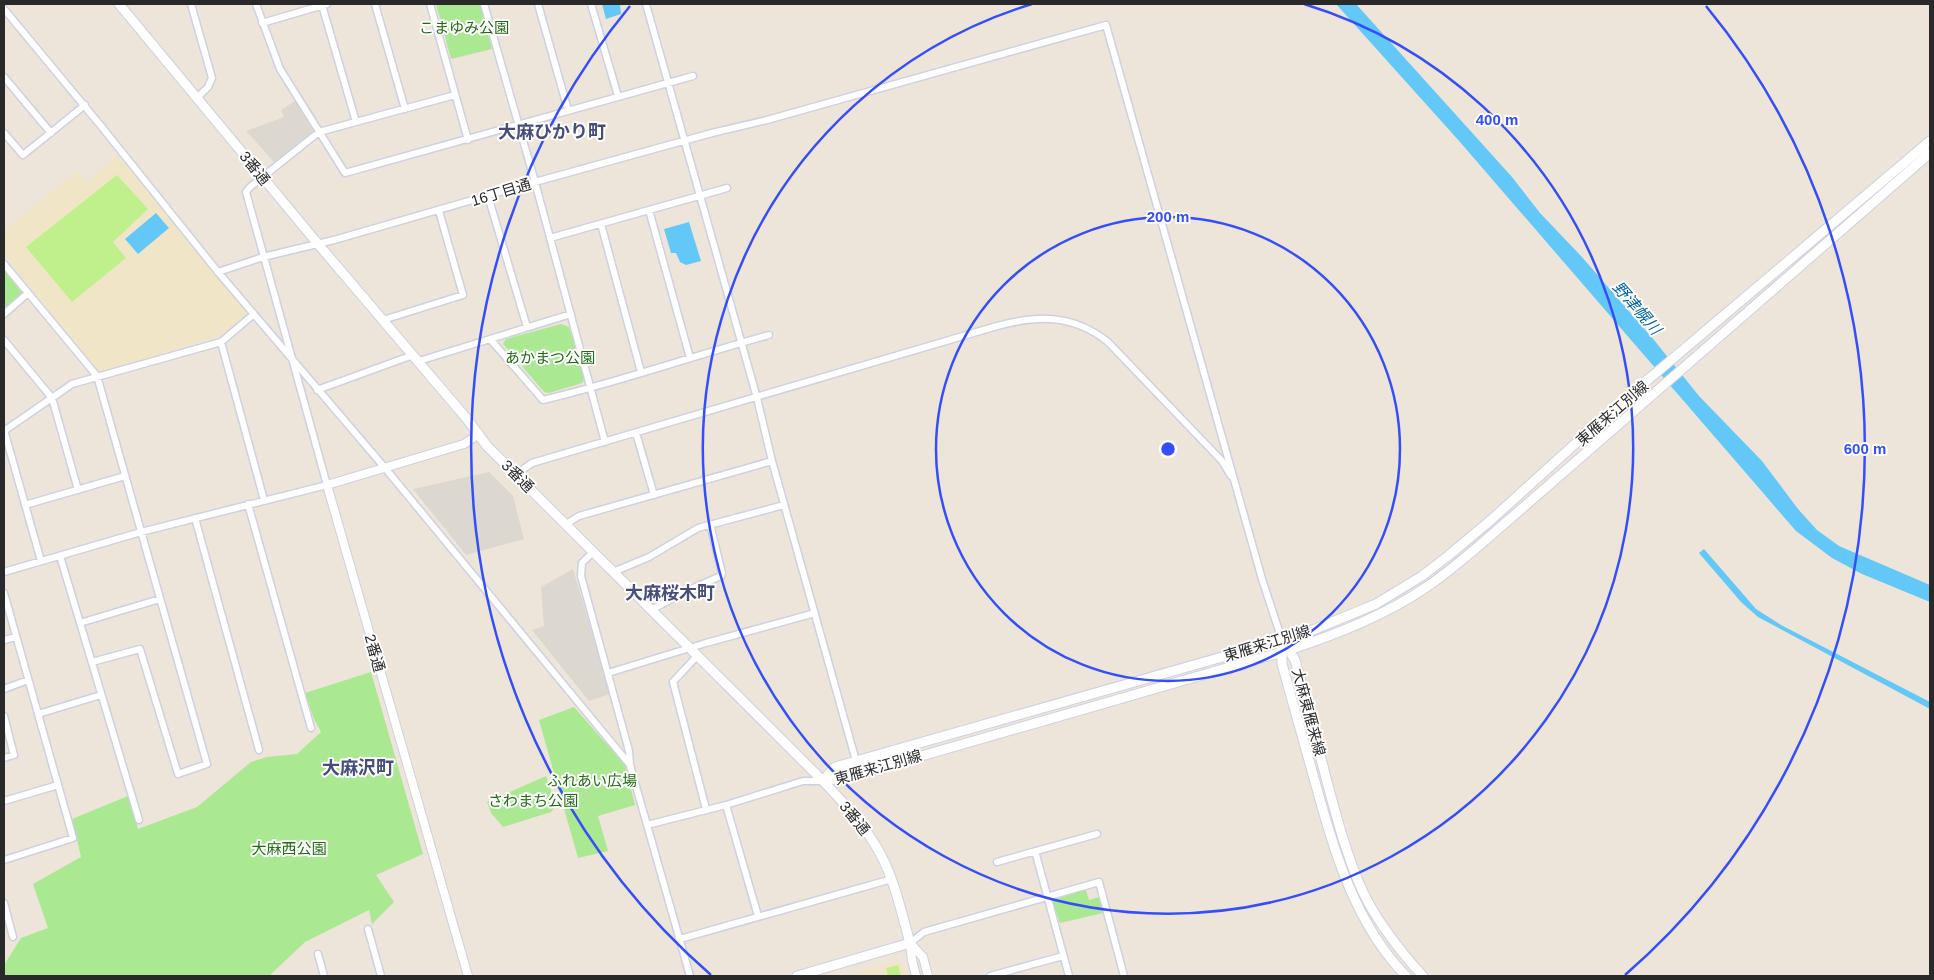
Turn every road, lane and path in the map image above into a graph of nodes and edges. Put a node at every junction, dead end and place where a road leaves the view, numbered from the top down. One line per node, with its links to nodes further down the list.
1 (119, 4): 18 (main road, 3番通)
2 (191, 4): 18 (street)
3 (256, 4): 12 (street)
4 (325, 4): 12 (street); 22 (street)
5 (375, 4): 20 (street)
6 (430, 4): 16 (street)
7 (484, 4): 23 (street)
8 (538, 4): 21 (street)
9 (591, 4): 17 (street)
10 (646, 4): 15 (street)
11 (4, 9): 19 (street)
12 (262, 23): 24 (street)
13 (694, 76): 15 (street)
14 (4, 77): 26 (street)
15 (668, 82): 17 (street); 29 (street)
16 (455, 95): 20 (street); 27 (street)
17 (618, 96): 21 (street)
18 (197, 98): 31 (main road, 3番通)
19 (85, 105): 26 (street); 43 (street)
20 (405, 109): 22 (street)
21 (568, 110): 23 (street)
22 (356, 122): 24 (street)
23 (518, 124): 27 (street); 32 (street)
24 (319, 132): 27 (street); 31 (street)
25 (4, 133): 26 (street)
26 (51, 133)
27 (468, 140)
28 (1930, 140): 96 (main road, 東雁来江別線)
29 (684, 141): 32 (street, 16丁目通); 35 (street); 73 (street, 16丁目通)
30 (1930, 153): 98 (main road, 東雁来江別線)
31 (263, 178): 40 (main road, 3番通); 41 (street)
32 (535, 182): 34 (street, 16丁目通); 39 (street)
33 (727, 188): 35 (street)
34 (488, 196): 36 (street, 16丁目通); 49 (street)
35 (700, 196): 37 (street); 54 (street)
36 (439, 210): 40 (street, 16丁目通); 48 (street)
37 (649, 210): 38 (street); 56 (street)
38 (601, 224): 39 (street); 58 (street)
39 (550, 238): 47 (street)
40 (318, 244): 41 (street, 16丁目通); 48 (main road, 3番通)
41 (263, 257): 43 (street, 16丁目通); 57 (street)
42 (4, 264): 44 (street)
43 (218, 272): 46 (street)
44 (28, 294): 45 (street); 59 (street)
45 (4, 314)
46 (254, 314): 53 (street); 57 (street)
47 (571, 314): 49 (street); 60 (street)
48 (382, 320): 55 (main road, 3番通)
49 (527, 328): 51 (street)
50 (768, 335): 54 (street)
51 (490, 339): 55 (street); 60 (street)
52 (4, 340): 62 (street)
53 (222, 342): 59 (street); 76 (street)
54 (741, 343): 56 (street); 63 (street)
55 (416, 358): 61 (street); 66 (main road, 3番通)
56 (690, 358): 58 (street)
57 (292, 361): 61 (street); 72 (street)
58 (642, 372): 60 (street)
59 (97, 376): 62 (street); 71 (street)
60 (591, 388): 67 (street)
61 (317, 390): 69 (street)
62 (52, 398): 64 (street); 74 (street)
63 (757, 398): 65 (street); 68 (street); 73 (street)
64 (4, 431): 79 (street)
65 (636, 433): 67 (street); 75 (street)
66 (480, 434): 69 (street); 70 (main road, 3番通)
67 (605, 442): 70 (street)
68 (772, 461): 75 (street); 78 (street)
69 (385, 468): 72 (street); 111 (street)
70 (516, 474): 81 (main road, 3番通)
71 (126, 476): 74 (street); 83 (street)
72 (327, 485): 76 (street); 135 (street, 2番通)
73 (1237, 488): 96 (street)
74 (78, 490): 79 (street)
75 (654, 494): 81 (street)
76 (264, 500): 77 (street)
77 (248, 504): 80 (street); 107 (street)
78 (784, 504): 82 (street); 92 (street)
79 (25, 505): 86 (street)
80 (195, 518): 83 (street); 108 (street)
81 (566, 524): 84 (main road, 3番通)
82 (710, 524): 88 (street); 91 (street)
83 (141, 532): 85 (street); 90 (street)
84 (593, 552): 88 (main road, 3番通); 101 (street)
85 (60, 556): 86 (street); 93 (street)
86 (41, 561): 87 (street)
87 (4, 572)
88 (612, 572): 91 (main road, 3番通)
89 (4, 593): 94 (street)
90 (160, 599): 93 (street); 100 (street)
91 (651, 610): 97 (main road, 3番通)
92 (815, 613): 97 (street); 110 (street)
93 (80, 623): 100 (street)
94 (16, 637): 95 (street); 102 (street)
95 (4, 640)
96 (1282, 640): 98 (main road, 大麻東雁来線); 110 (main road, 東雁来江別線)
97 (689, 648): 99 (main road, 3番通); 101 (street)
98 (1285, 651): 112 (main road, 東雁来江別線); 143 (main road, 大麻東雁来線); 144 (main road, 大麻東雁来線)
99 (697, 656): 112 (main road, 3番通); 116 (street)
100 (92, 662): 104 (street)
101 (608, 673): 111 (street)
102 (28, 680): 103 (street); 105 (street)
103 (4, 689)
104 (101, 695): 105 (street); 117 (street)
105 (38, 714): 113 (street)
106 (4, 716): 109 (street)
107 (311, 728)
108 (259, 750)
109 (4, 758)
110 (856, 761): 112 (main road, 東雁来江別線)
111 (630, 765): 118 (street)
112 (823, 781): 115 (street); 123 (main road, 3番通)
113 (58, 785): 114 (street); 121 (street)
114 (4, 802)
115 (726, 805): 116 (street); 126 (street)
116 (706, 809): 118 (street)
117 (139, 820)
118 (647, 826): 129 (street)
119 (1097, 834): 120 (street)
120 (1035, 851): 122 (street); 124 (street)
121 (4, 860)
122 (997, 862)
123 (892, 879): 126 (street); 130 (main road, 3番通)
124 (1047, 896): 130 (street); 132 (street); 142 (street)
125 (4, 903): 128 (street)
126 (758, 916): 129 (street)
127 (368, 930): 134 (street)
128 (14, 937)
129 (680, 939): 136 (street)
130 (910, 943): 137 (main road); 138 (street, 3番通); 139 (street, 3番通)
131 (318, 954): 133 (street)
132 (1063, 956): 140 (street); 141 (street)
133 (324, 976)
134 (381, 976)
135 (468, 976)
136 (690, 976)
137 (797, 976)
138 (916, 976)
139 (928, 976)
140 (990, 976)
141 (1069, 976)
142 (1124, 976)
143 (1406, 976)
144 (1423, 976)

